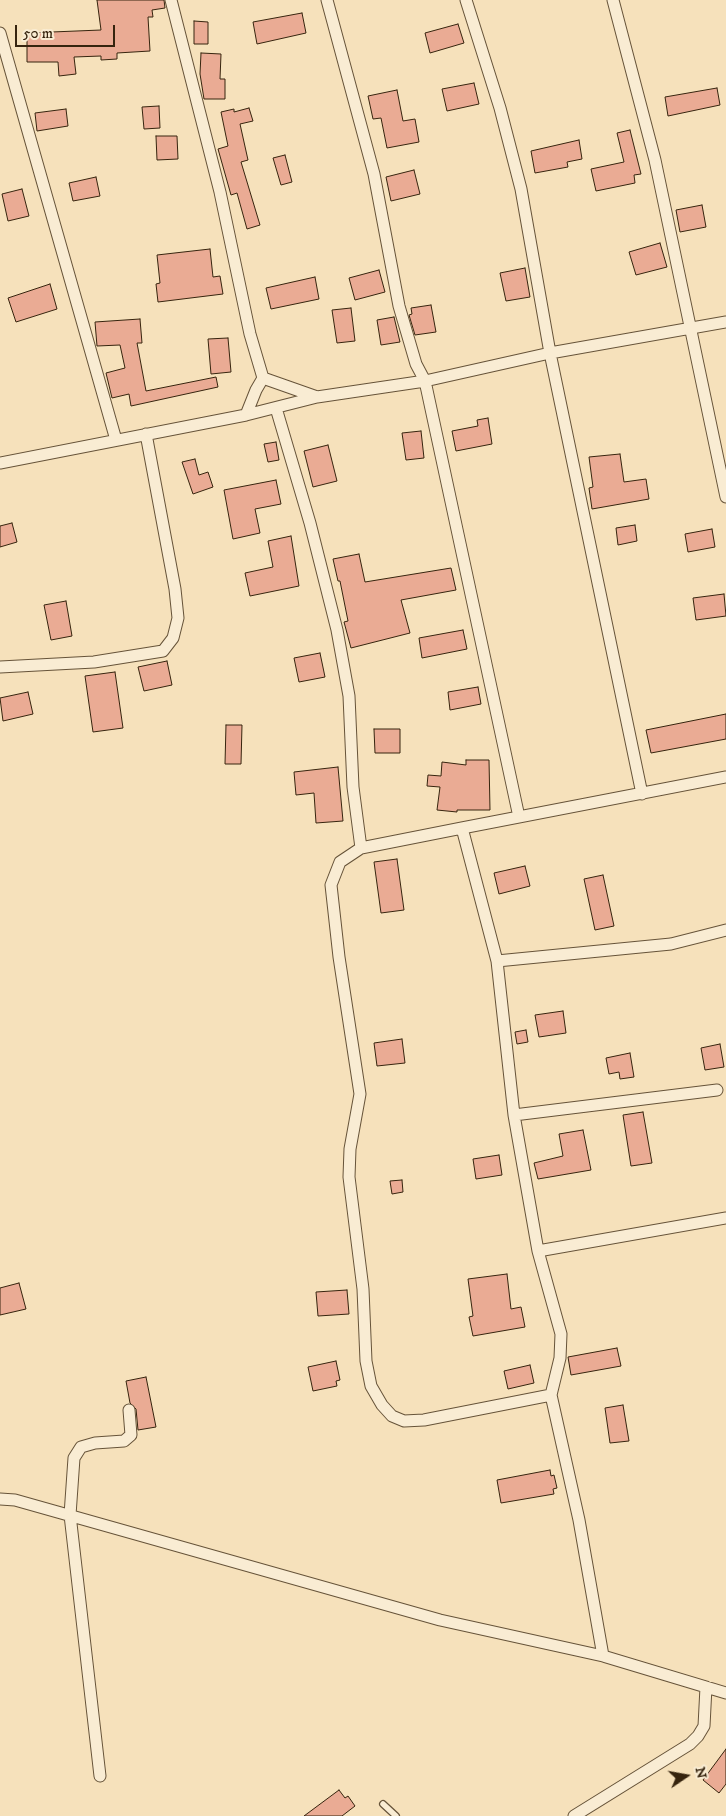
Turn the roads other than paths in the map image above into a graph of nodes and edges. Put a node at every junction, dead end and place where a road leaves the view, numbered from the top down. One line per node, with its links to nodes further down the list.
1 (171, 0): 10 (street)
2 (327, 0): 11 (street)
3 (465, 0): 6 (street); 9 (street)
4 (613, 0): 8 (street)
5 (0, 32): 16 (street)
6 (508, 163)
7 (726, 322): 8 (street)
8 (692, 328): 9 (street); 18 (street)
9 (550, 353): 11 (street); 21 (street)
10 (263, 378): 12 (street); 14 (street)
11 (425, 381): 12 (street); 22 (street)
12 (317, 397): 13 (street)
13 (276, 408): 14 (street); 24 (street)
14 (246, 415): 15 (street)
15 (146, 434): 16 (street); 19 (street)
16 (116, 440): 17 (street)
17 (0, 463)
18 (726, 497)
19 (0, 667)
20 (726, 777): 21 (street)
21 (642, 794): 22 (street)
22 (519, 817): 23 (street)
23 (462, 828): 24 (street); 26 (street)
24 (361, 848): 31 (street)
25 (726, 930): 26 (street)
26 (497, 961): 28 (street)
27 (717, 1090): 28 (street)
28 (514, 1115): 30 (street)
29 (726, 1218): 30 (street)
30 (538, 1251): 31 (street)
31 (552, 1395): 35 (street)
32 (129, 1410): 34 (street)
33 (0, 1499): 34 (street)
34 (70, 1515): 35 (street); 38 (street)
35 (603, 1656): 36 (street)
36 (706, 1687): 37 (street); 41 (street)
37 (726, 1692)
38 (100, 1776)
39 (383, 1804): 40 (lane)
40 (396, 1816)
41 (574, 1816)

